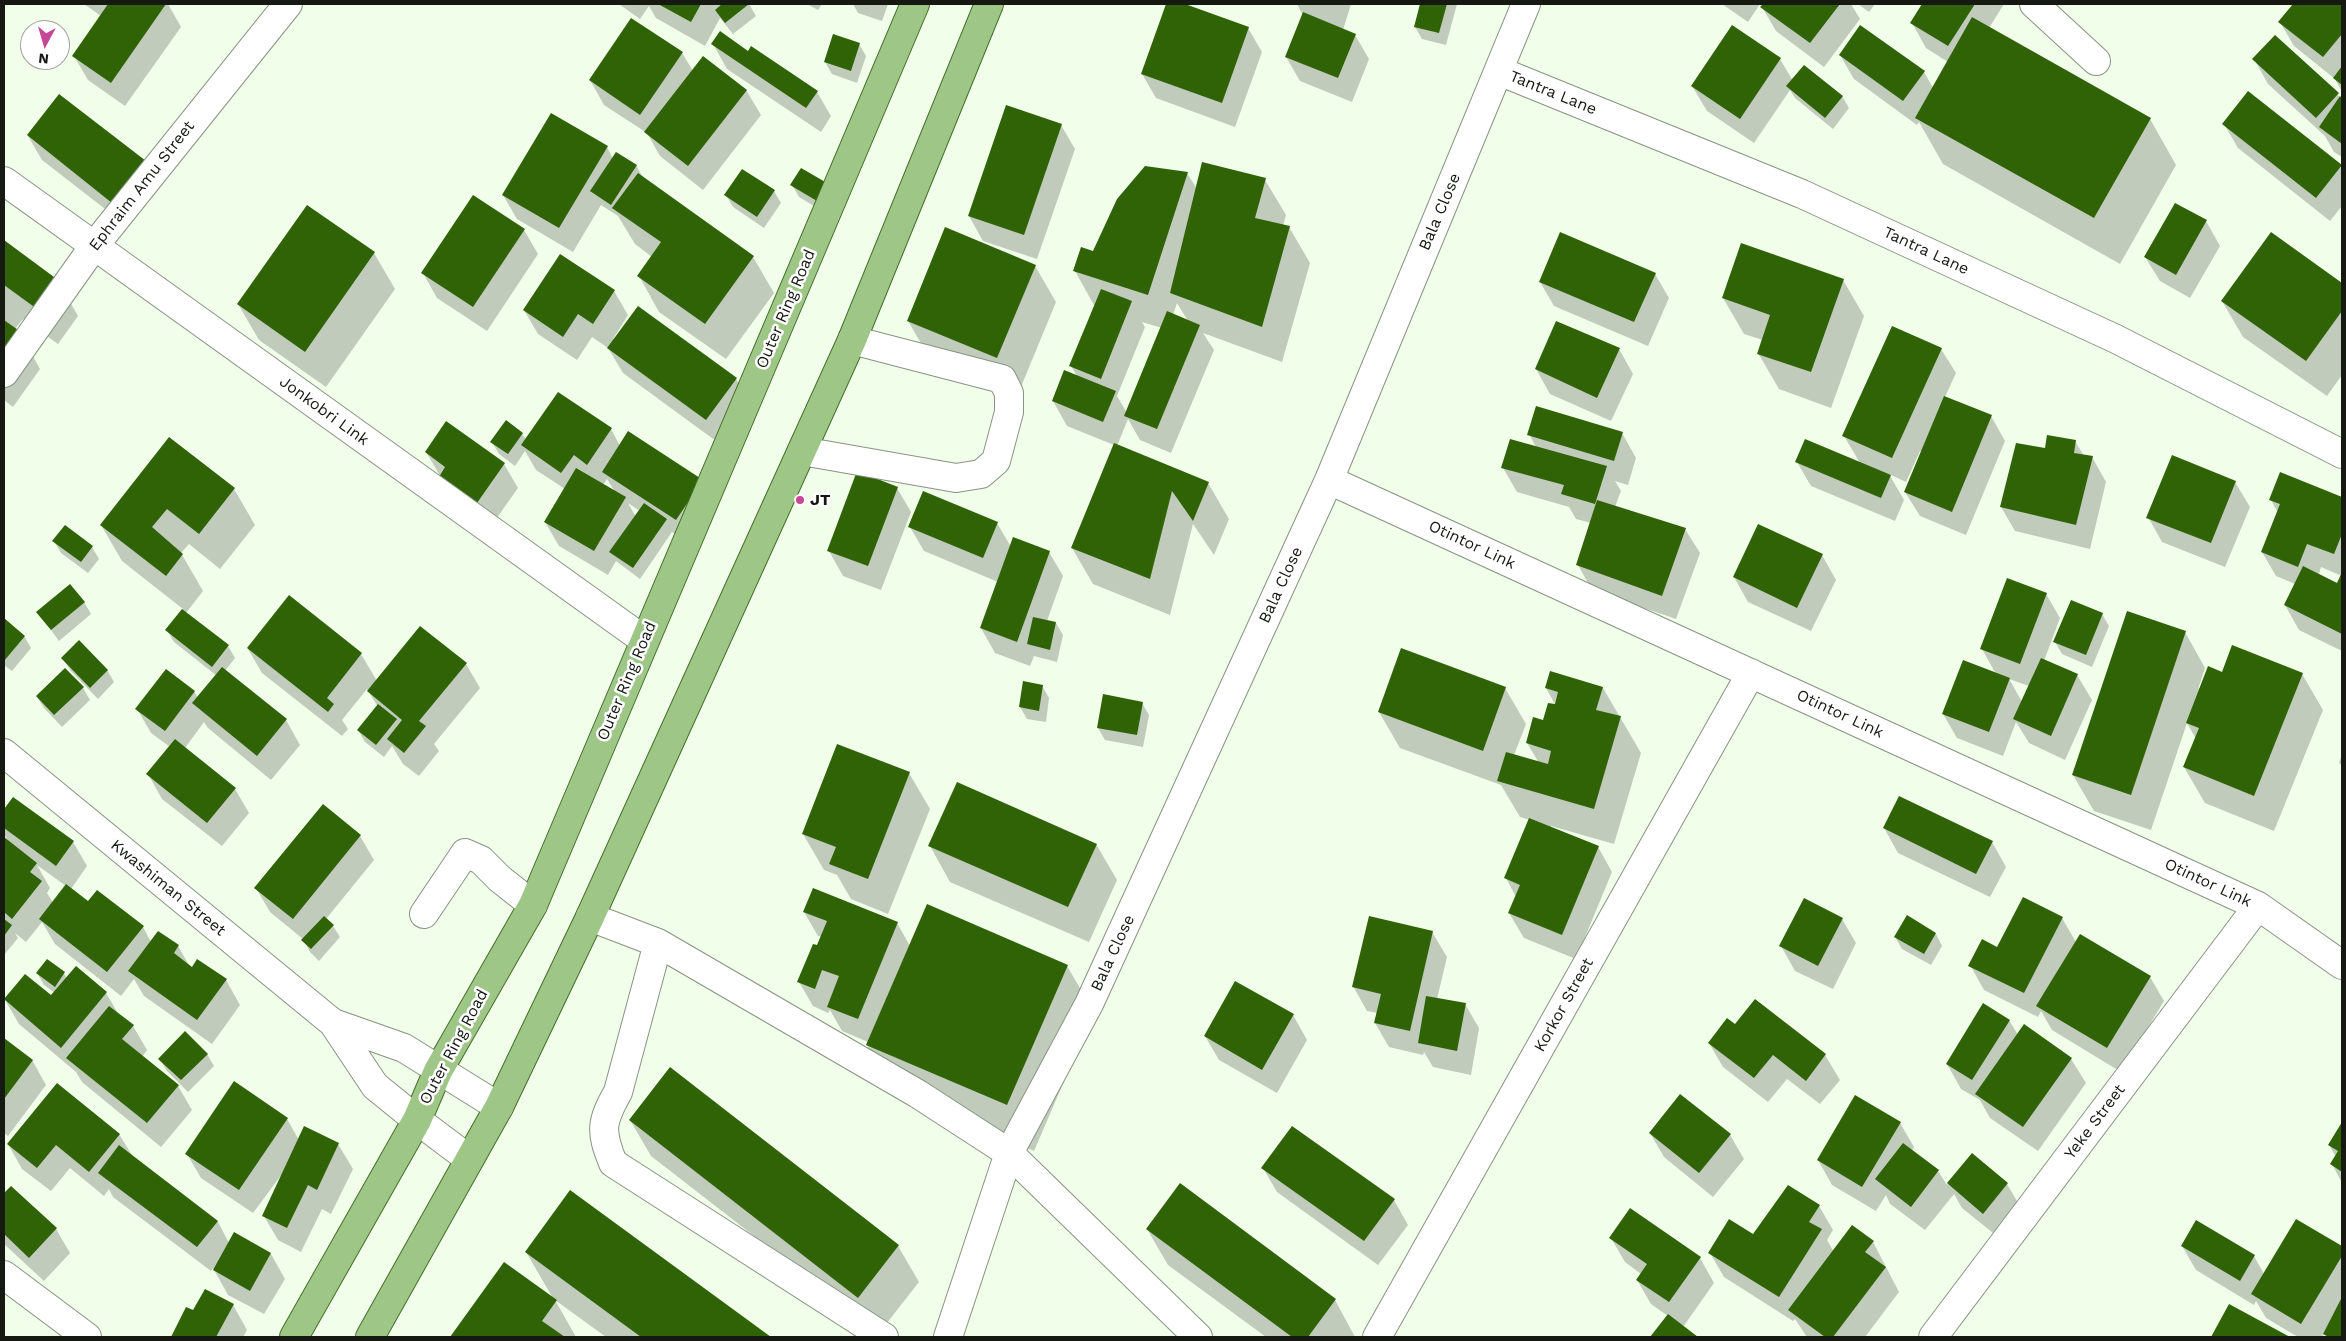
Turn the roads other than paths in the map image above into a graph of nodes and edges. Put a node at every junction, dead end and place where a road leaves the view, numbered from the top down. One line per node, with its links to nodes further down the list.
1 (288, 4): 9 (street, Ephraim Amu Street)
2 (915, 4): 15 (main road, Outer Ring Road)
3 (989, 4): 10 (main road)
4 (1526, 4): 7 (street, Bala Close)
5 (2034, 4): 6 (street)
6 (2096, 61)
7 (1499, 71): 13 (street, Tantra Lane); 14 (street, Bala Close)
8 (4, 181): 9 (street, Jonkobri Link)
9 (94, 246): 11 (street, Ephraim Amu Street); 15 (street, Jonkobri Link)
10 (852, 340): 12 (main road); 12 (street)
11 (4, 373)
12 (802, 451): 21 (main road)
13 (2342, 454)
14 (1329, 480): 16 (street, Otintor Link); 28 (street, Bala Close)
15 (644, 640): 18 (main road, Outer Ring Road)
16 (1750, 673): 19 (street, Otintor Link); 37 (street, Korkor Street)
17 (4, 752): 24 (street, Kwashiman Street)
18 (533, 904): 20 (street); 25 (main road, Outer Ring Road)
19 (2258, 906): 23 (street, Otintor Link); 38 (street, Yeke Street)
20 (424, 914)
21 (590, 917): 22 (street); 26 (main road)
22 (658, 943): 28 (street); 34 (street)
23 (2342, 965)
24 (333, 1023): 25 (street, Kwashiman Street); 27 (street, Kwashiman Street)
25 (438, 1071): 26 (street, Kwashiman Street); 27 (main road, Outer Ring Road)
26 (499, 1107): 29 (main road)
27 (416, 1120): 29 (street, Kwashiman Street); 32 (main road, Outer Ring Road)
28 (1009, 1153): 35 (street, Bala Close); 36 (street)
29 (470, 1159): 33 (main road)
30 (4, 1275): 31 (street)
31 (87, 1337)
32 (294, 1337)
33 (370, 1337)
34 (884, 1337)
35 (948, 1337)
36 (1198, 1337)
37 (1377, 1337)
38 (1933, 1337)

